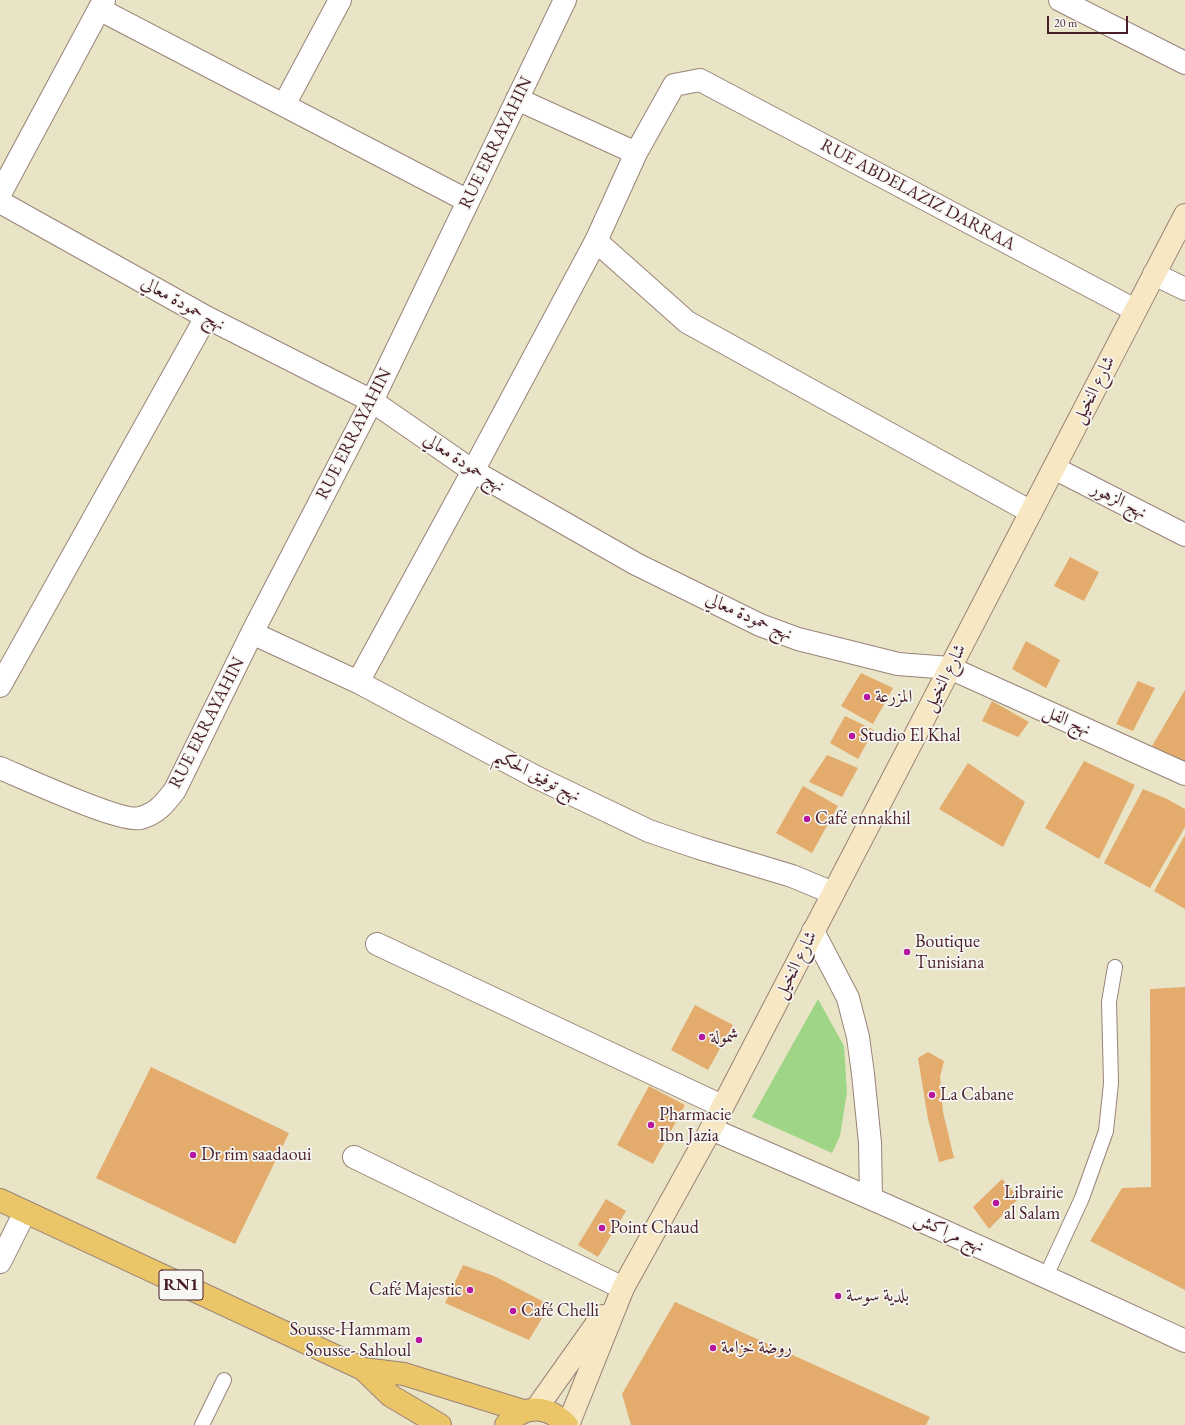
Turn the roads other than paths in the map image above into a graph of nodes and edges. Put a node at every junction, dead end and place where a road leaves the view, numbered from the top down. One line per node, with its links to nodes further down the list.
1 (340, 0): 7 (street)
2 (565, 0): 6 (street, RUE ERRAYAHIN)
3 (1060, 0): 5 (street)
4 (102, 5): 7 (street); 9 (street)
5 (1185, 63)
6 (517, 99): 8 (street); 10 (street, RUE ERRAYAHIN)
7 (284, 105): 10 (street)
8 (636, 153): 13 (street); 16 (street, RUE ABDELAZIZ DARRAA)
9 (0, 194)
10 (468, 201): 18 (street, RUE ERRAYAHIN)
11 (0, 202): 17 (street, نهج حمودة معالي)
12 (1185, 215): 14 (street, شارع النخيل)
13 (596, 241): 20 (street); 21 (street)
14 (1154, 274): 15 (street); 16 (street, شارع النخيل)
15 (1185, 289)
16 (1135, 310): 19 (street, شارع النخيل)
17 (206, 317): 18 (street, نهج حمودة معالي); 26 (street)
18 (372, 401): 20 (street, نهج حمودة معالي); 23 (street, RUE ERRAYAHIN)
19 (1054, 468): 21 (street, شارع النخيل); 22 (street, نهج الزهور)
20 (473, 471): 24 (street, نهج حمودة معالي); 25 (street)
21 (1031, 512): 24 (street, شارع النخيل)
22 (1185, 535)
23 (252, 632): 25 (street, نهج توفيق الحكيم); 27 (street, RUE ERRAYAHIN)
24 (950, 668): 28 (street, نهج الفل); 29 (street, شارع النخيل)
25 (358, 682): 29 (street, نهج توفيق الحكيم)
26 (0, 686)
27 (0, 768)
28 (1185, 774)
29 (833, 893): 30 (street, شارع النخيل)
30 (813, 931): 33 (street, شارع النخيل); 36 (street)
31 (377, 944): 33 (street)
32 (1115, 967): 40 (lane)
33 (722, 1106): 34 (street, شارع النخيل)
34 (711, 1129): 36 (street, نهج مراكش); 41 (street, شارع النخيل)
35 (354, 1157): 41 (street)
36 (871, 1198): 40 (street, نهج مراكش)
37 (0, 1200): 38 (main road, RN1)
38 (25, 1212): 39 (street); 43 (main road, RN1)
39 (0, 1262)
40 (1046, 1276): 42 (street, نهج مراكش)
41 (623, 1288): 45 (street); 49 (street)
42 (1185, 1341)
43 (363, 1369): 45 (main road, RN1); 47 (main road, RN1)
44 (224, 1380): 46 (lane)
45 (529, 1410): 48 (main road); 49 (main road, RN1)
46 (202, 1425)
47 (440, 1425)
48 (506, 1425)
49 (567, 1425)

